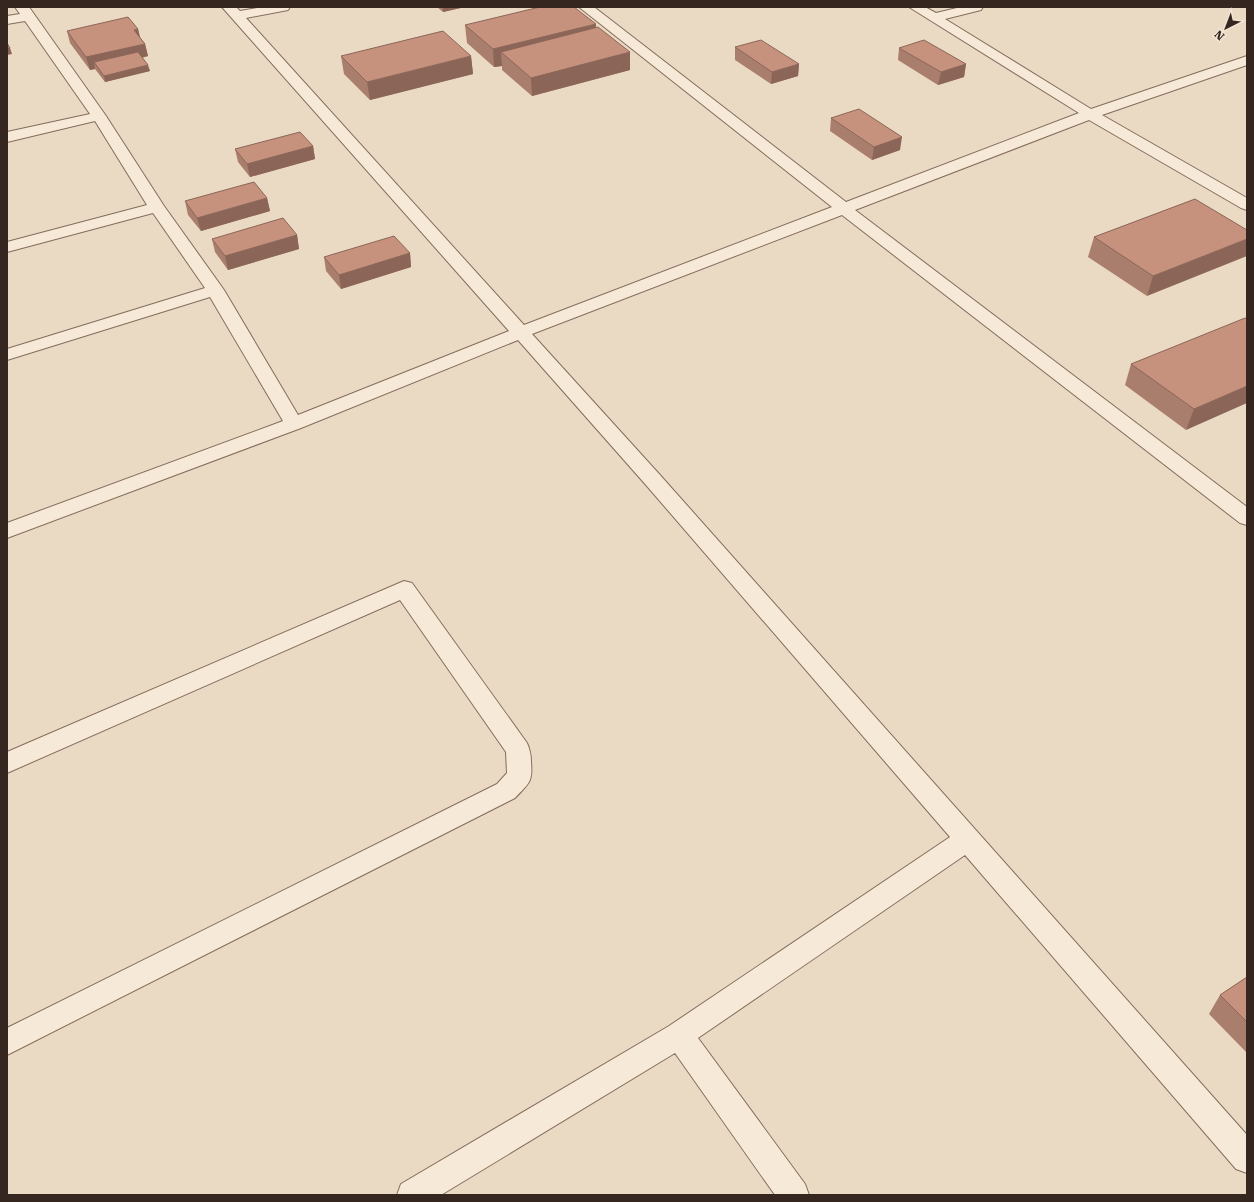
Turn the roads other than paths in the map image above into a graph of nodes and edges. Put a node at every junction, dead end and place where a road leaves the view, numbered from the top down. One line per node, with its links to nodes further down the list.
1 (283, 7): 6 (street)
2 (586, 7): 15 (street)
3 (916, 7): 7 (street)
4 (976, 7): 7 (street)
5 (26, 12): 8 (street); 11 (street)
6 (233, 12): 18 (street)
7 (934, 18): 10 (street)
8 (7, 20)
9 (1247, 60): 10 (street)
10 (1090, 114): 13 (street); 15 (street)
11 (99, 116): 12 (street); 14 (street)
12 (7, 137)
13 (1247, 206)
14 (157, 207): 16 (street); 17 (street)
15 (843, 208): 18 (street); 21 (street)
16 (7, 247)
17 (215, 290): 19 (street); 20 (street)
18 (522, 332): 20 (street); 24 (street)
19 (7, 355)
20 (294, 424): 22 (street)
21 (1247, 518)
22 (7, 531)
23 (7, 763): 26 (street)
24 (968, 839): 25 (street); 27 (street)
25 (679, 1035): 28 (street); 29 (street)
26 (7, 1042)
27 (1247, 1158)
28 (412, 1195)
29 (794, 1195)

